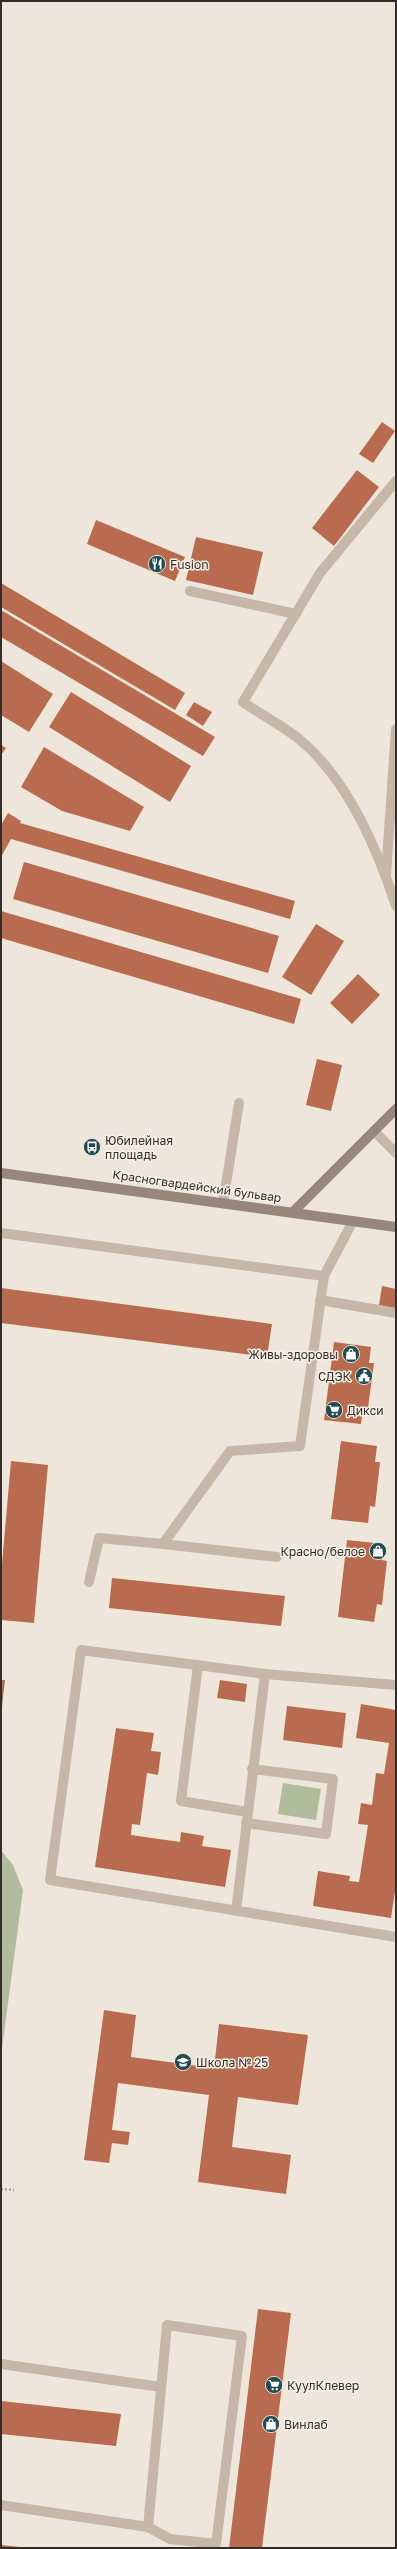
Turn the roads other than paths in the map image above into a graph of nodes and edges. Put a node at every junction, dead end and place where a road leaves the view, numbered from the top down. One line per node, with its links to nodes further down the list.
1 (396, 481): 3 (street)
2 (190, 591): 3 (street)
3 (296, 614): 5 (street)
4 (396, 730): 5 (street)
5 (385, 877): 6 (street)
6 (396, 906)
7 (239, 1103): 12 (street)
8 (396, 1108): 9 (street, Красногвардейский бульвар)
9 (374, 1131): 10 (street); 13 (street, Красногвардейский бульвар)
10 (396, 1153)
11 (1, 1173): 12 (street, Красногвардейский бульвар)
12 (222, 1203): 13 (street, Красногвардейский бульвар)
13 (293, 1212): 14 (street)
14 (353, 1221): 15 (street); 17 (street)
15 (396, 1227)
16 (1, 1233): 17 (street)
17 (324, 1276): 18 (street)
18 (320, 1300): 19 (street); 20 (street)
19 (396, 1313)
20 (163, 1544): 21 (street); 22 (street)
21 (277, 1557)
22 (89, 1582)
23 (198, 1665): 24 (street); 27 (street); 29 (street)
24 (265, 1674): 25 (street); 26 (street)
25 (396, 1685)
26 (252, 1768): 27 (street); 28 (street)
27 (248, 1812): 28 (street)
28 (246, 1823): 29 (street)
29 (236, 1911): 30 (street)
30 (396, 1937)
31 (1, 2364): 32 (street)
32 (161, 2387): 34 (street); 35 (street)
33 (1, 2505): 34 (street)
34 (148, 2527): 35 (street)
35 (169, 2543)

